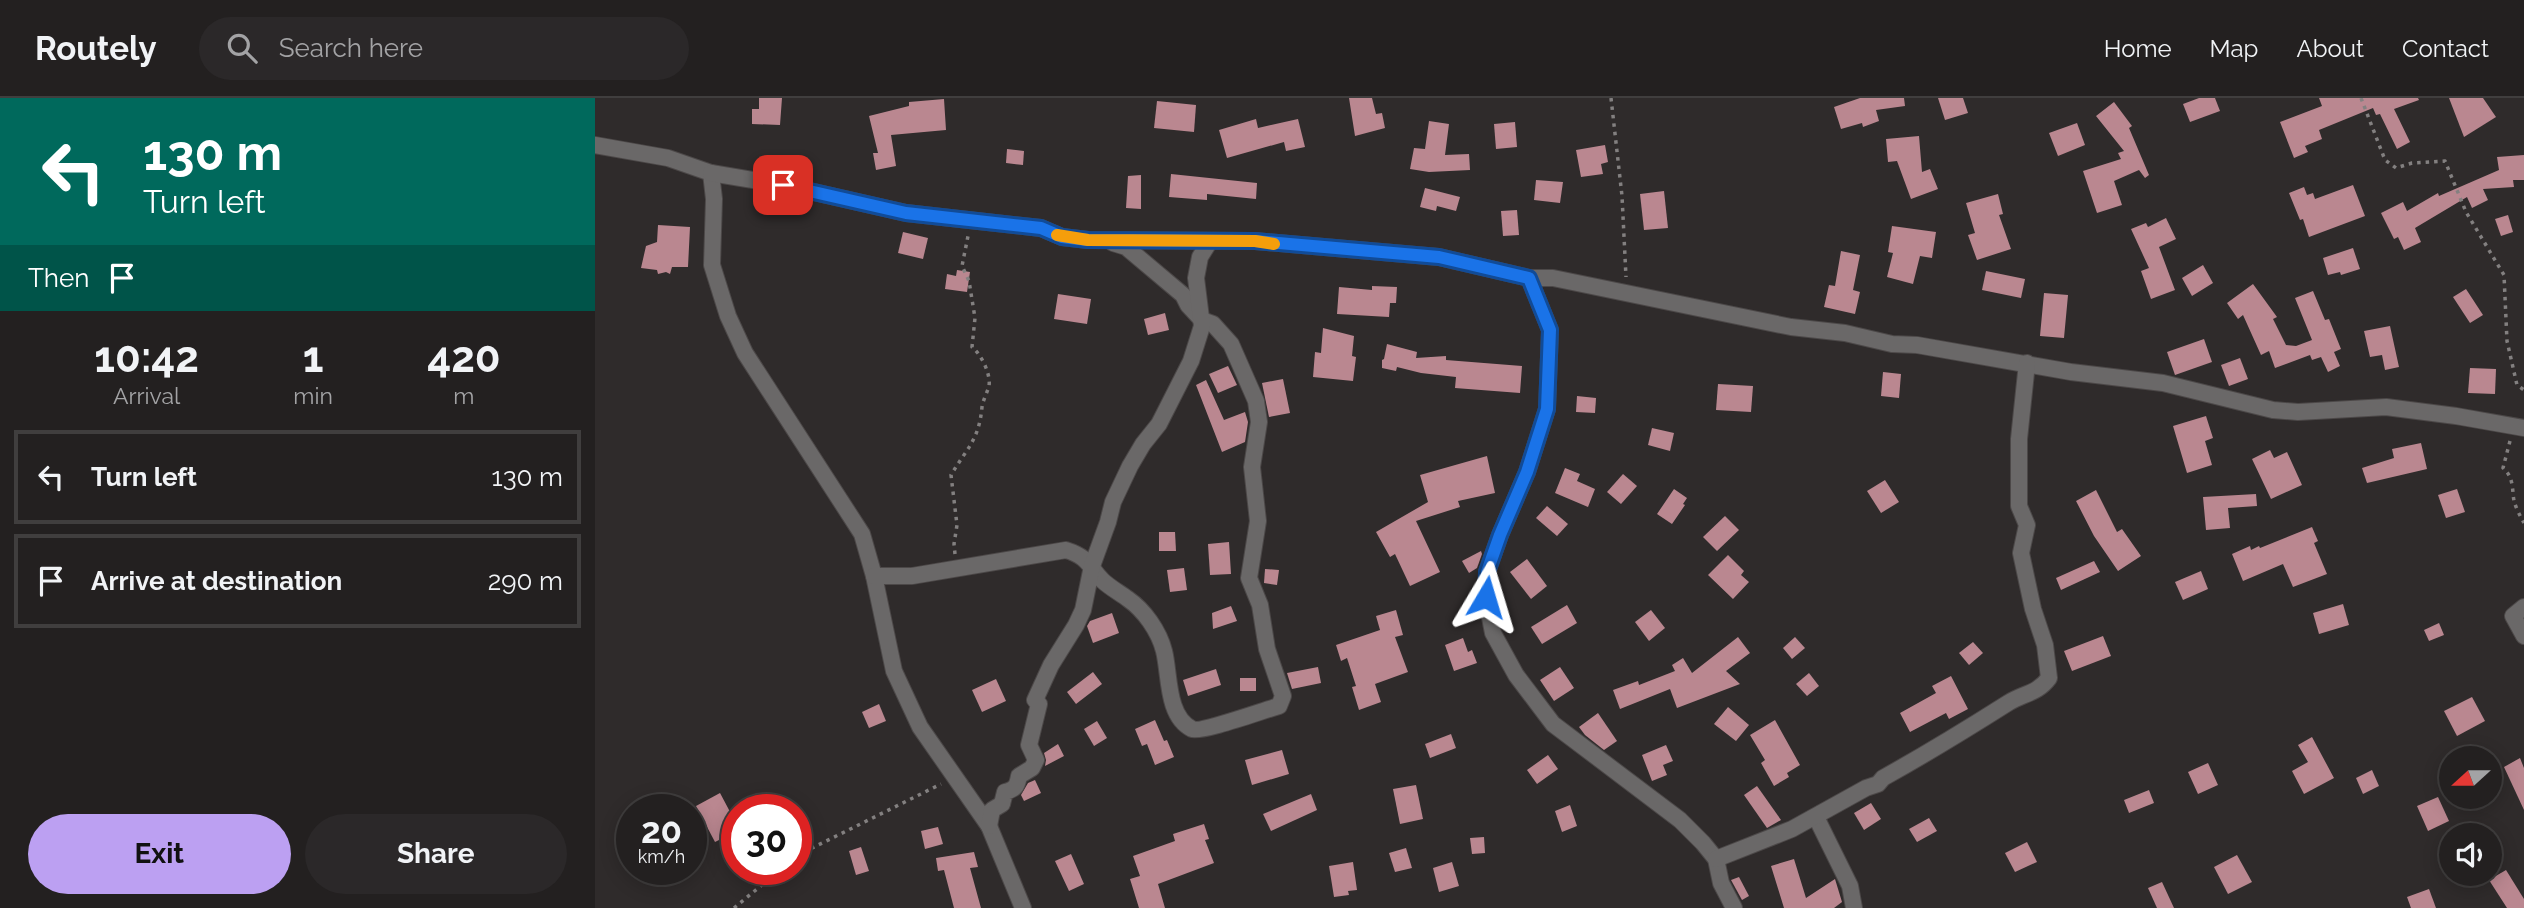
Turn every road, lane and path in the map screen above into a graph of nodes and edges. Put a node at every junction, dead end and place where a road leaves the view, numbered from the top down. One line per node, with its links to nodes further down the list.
1 (1611, 98): 9 (path)
2 (2361, 98): 12 (path)
3 (595, 145): 4 (street)
4 (711, 173): 5 (street); 17 (street)
5 (966, 220): 6 (street); 16 (path)
6 (1106, 240): 7 (street); 10 (street)
7 (1210, 241): 8 (street); 10 (street)
8 (1529, 278): 9 (street); 24 (street)
9 (1627, 293): 11 (street)
10 (1202, 320): 15 (street); 15 (street)
11 (2027, 363): 13 (street); 21 (street)
12 (2524, 390)
13 (2519, 426): 14 (path)
14 (2524, 523)
15 (1092, 566): 16 (street); 22 (street)
16 (958, 569): 17 (street)
17 (874, 576): 20 (street)
18 (2524, 607): 19 (street)
19 (2524, 636)
20 (959, 781): 22 (street); 23 (path)
21 (1817, 817): 24 (street); 29 (street)
22 (989, 825): 27 (street)
23 (812, 848)
24 (1716, 859): 28 (street)
25 (762, 885): 26 (path)
26 (734, 908)
27 (1023, 908)
28 (1734, 908)
29 (1854, 908)

